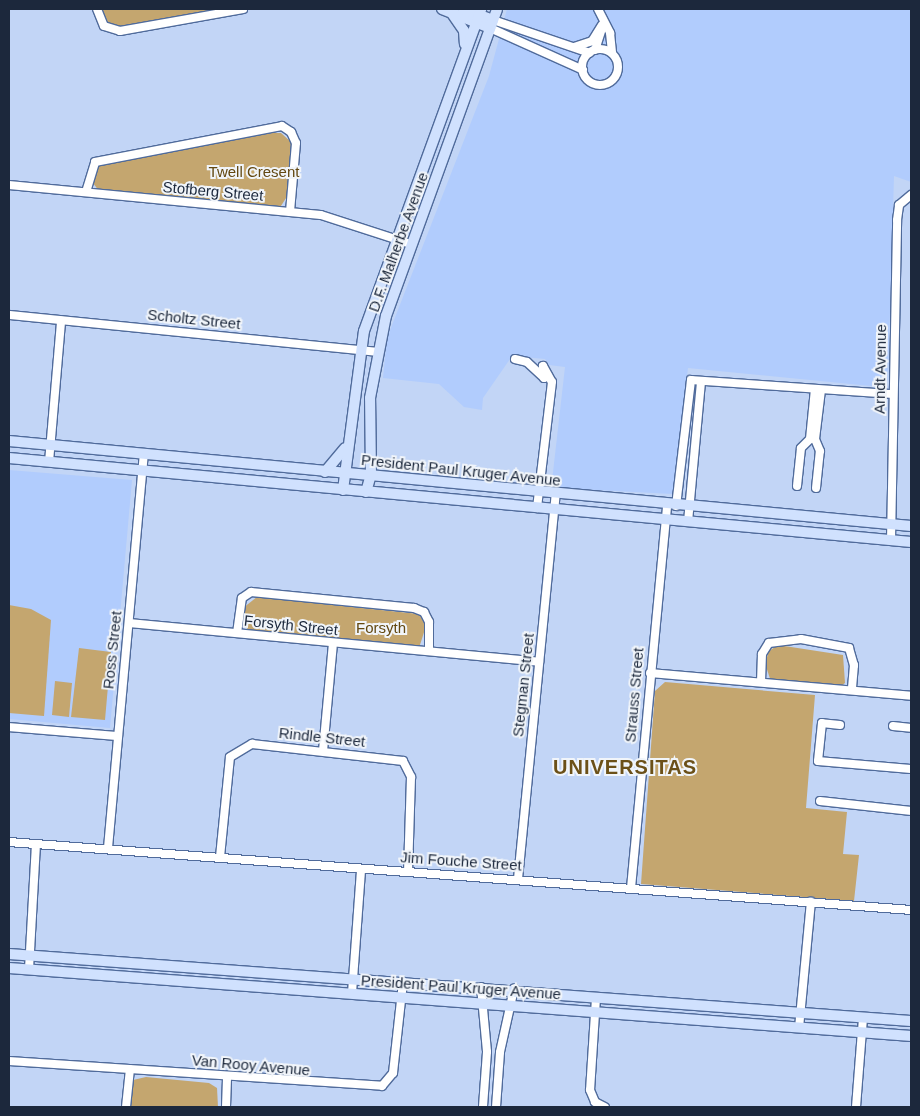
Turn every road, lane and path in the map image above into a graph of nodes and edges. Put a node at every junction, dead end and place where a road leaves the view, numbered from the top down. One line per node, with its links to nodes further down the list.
1 (97, 9): 2 (street)
2 (244, 9)
3 (462, 9): 7 (street)
4 (497, 9): 9 (street, D.F. Malherbe Avenue)
5 (598, 9): 8 (street)
6 (446, 10): 7 (street); 13 (street)
7 (478, 15): 9 (street); 13 (street, D.F. Malherbe Avenue)
8 (602, 22): 10 (street); 11 (street); 12 (street)
9 (491, 24): 10 (street); 14 (street); 20 (street, D.F. Malherbe Avenue)
10 (572, 47): 11 (street)
11 (592, 51): 12 (street); 14 (street)
12 (612, 53): 14 (street)
13 (464, 55): 19 (street, D.F. Malherbe Avenue)
14 (583, 70)
15 (9, 184): 16 (street, Stofberg Street)
16 (86, 192): 18 (street, Stofberg Street); 18 (street)
17 (911, 195): 28 (street, Arndt Avenue)
18 (290, 212): 19 (street, Stofberg Street)
19 (396, 239): 20 (street, Stofberg Street); 23 (street, D.F. Malherbe Avenue)
20 (411, 244): 24 (street, D.F. Malherbe Avenue)
21 (9, 315): 22 (street, Scholtz Street)
22 (61, 321): 23 (street, Scholtz Street); 31 (street)
23 (360, 351): 24 (street, Scholtz Street); 30 (street, D.F. Malherbe Avenue)
24 (377, 352): 38 (street, D.F. Malherbe Avenue)
25 (515, 359): 43 (street)
26 (701, 382): 27 (street); 45 (street, Strauss Street); 46 (street)
27 (818, 390): 28 (street); 39 (street); 40 (street)
28 (893, 394): 51 (street, Arndt Avenue)
29 (9, 441): 31 (street, President Paul Kruger Avenue)
30 (348, 441): 36 (street); 37 (street, D.F. Malherbe Avenue)
31 (51, 445): 32 (street, President Paul Kruger Avenue); 34 (street)
32 (144, 454): 35 (street, Ross Street); 36 (street, President Paul Kruger Avenue)
33 (9, 458): 34 (street, President Paul Kruger Avenue)
34 (49, 462): 35 (street, President Paul Kruger Avenue)
35 (140, 471): 41 (street, President Paul Kruger Avenue); 55 (street, Ross Street)
36 (325, 472): 37 (street, President Paul Kruger Avenue)
37 (343, 473): 38 (street, President Paul Kruger Avenue); 41 (street, D.F. Malherbe Avenue)
38 (371, 475): 42 (street, D.F. Malherbe Avenue); 43 (street, President Paul Kruger Avenue)
39 (797, 486)
40 (816, 488)
41 (343, 490): 42 (street, President Paul Kruger Avenue)
42 (366, 492): 47 (street, President Paul Kruger Avenue)
43 (538, 492): 44 (street, President Paul Kruger Avenue); 47 (street)
44 (556, 494): 45 (street, President Paul Kruger Avenue); 48 (street, Stegman Street)
45 (671, 505): 46 (street, President Paul Kruger Avenue); 49 (street, Strauss Street)
46 (688, 507): 50 (street); 51 (street, President Paul Kruger Avenue)
47 (537, 508): 48 (street, President Paul Kruger Avenue)
48 (555, 509): 49 (street, President Paul Kruger Avenue); 59 (street, Stegman Street)
49 (665, 520): 50 (street, President Paul Kruger Avenue); 60 (street, Strauss Street)
50 (688, 522): 53 (street, President Paul Kruger Avenue)
51 (891, 524): 52 (street, President Paul Kruger Avenue); 53 (street, Arndt Avenue)
52 (911, 526)
53 (890, 540): 54 (street, President Paul Kruger Avenue)
54 (911, 542)
55 (128, 623): 56 (street, Forsyth Street); 68 (street, Ross Street)
56 (237, 632): 57 (street, Forsyth Street); 58 (street)
57 (333, 643): 58 (street, Forsyth Street); 69 (street)
58 (429, 650): 59 (street, Forsyth Street)
59 (539, 662): 79 (street, Stegman Street)
60 (650, 673): 61 (street); 80 (street, Strauss Street)
61 (761, 682): 62 (street); 62 (street)
62 (852, 689): 63 (street)
63 (911, 696)
64 (840, 725): 70 (street)
65 (893, 726): 67 (street)
66 (9, 728): 68 (street)
67 (911, 728)
68 (116, 736): 75 (street, Ross Street)
69 (323, 751): 76 (street, Rindle Street); 78 (street, Rindle Street)
70 (911, 770)
71 (820, 801): 72 (street)
72 (911, 811)
73 (9, 842): 74 (street, Jim Fouche Street)
74 (36, 844): 75 (street, Jim Fouche Street); 84 (street)
75 (108, 848): 76 (street, Jim Fouche Street)
76 (220, 857): 77 (street, Jim Fouche Street)
77 (360, 868): 78 (street, Jim Fouche Street); 88 (street)
78 (408, 871): 79 (street, Jim Fouche Street)
79 (518, 878): 80 (street, Jim Fouche Street)
80 (631, 888): 81 (street, Jim Fouche Street)
81 (811, 902): 82 (street, Jim Fouche Street); 99 (street)
82 (911, 910)
83 (9, 954): 84 (street, President Paul Kruger Avenue)
84 (30, 955): 85 (street, President Paul Kruger Avenue); 87 (street)
85 (190, 967): 88 (street, President Paul Kruger Avenue); 89 (street)
86 (9, 968): 87 (street, President Paul Kruger Avenue)
87 (29, 969): 89 (street, President Paul Kruger Avenue)
88 (353, 979): 90 (street, President Paul Kruger Avenue); 93 (street)
89 (190, 982): 93 (street, President Paul Kruger Avenue)
90 (403, 982): 91 (street, President Paul Kruger Avenue); 94 (street, Van Rooy Avenue)
91 (481, 987): 92 (street, President Paul Kruger Avenue); 96 (street)
92 (514, 990): 95 (street, President Paul Kruger Avenue); 97 (street)
93 (352, 994): 94 (street, President Paul Kruger Avenue)
94 (402, 998): 96 (street, President Paul Kruger Avenue); 107 (street, Van Rooy Avenue)
95 (596, 998): 98 (street); 99 (street, President Paul Kruger Avenue)
96 (480, 1004): 97 (street, President Paul Kruger Avenue); 110 (street)
97 (513, 1006): 98 (street, President Paul Kruger Avenue); 111 (street)
98 (594, 1012): 102 (street, President Paul Kruger Avenue); 112 (street)
99 (801, 1013): 100 (street, President Paul Kruger Avenue); 102 (street)
100 (863, 1018): 101 (street, President Paul Kruger Avenue); 103 (street)
101 (911, 1021)
102 (799, 1028): 103 (street, President Paul Kruger Avenue)
103 (862, 1033): 104 (street, President Paul Kruger Avenue); 113 (street)
104 (911, 1036)
105 (9, 1061): 106 (street, Van Rooy Avenue)
106 (130, 1069): 107 (street, Van Rooy Avenue); 108 (street)
107 (227, 1076): 109 (street)
108 (126, 1107)
109 (226, 1107)
110 (483, 1107)
111 (496, 1107)
112 (605, 1107)
113 (856, 1107)

